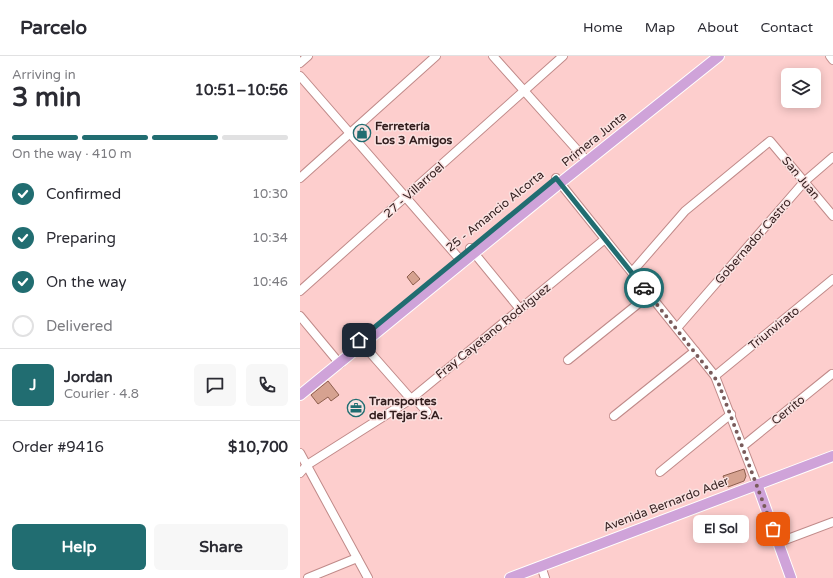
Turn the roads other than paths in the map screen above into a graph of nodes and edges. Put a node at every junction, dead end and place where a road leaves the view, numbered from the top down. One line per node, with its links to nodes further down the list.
1 (308, 56): 8 (street)
2 (436, 56): 11 (street)
3 (494, 56): 10 (street)
4 (564, 56): 10 (street, 27 - Villarroel)
5 (830, 56): 7 (street)
6 (711, 57): 13 (main road, Primera Junta)
7 (833, 60)
8 (300, 63)
9 (300, 76): 11 (street)
10 (524, 91): 13 (street); 17 (street, 27 - Villarroel)
11 (350, 134): 14 (street); 17 (street)
12 (833, 156): 16 (street, Gobernador Castro)
13 (585, 159): 15 (main road, Primera Junta)
14 (300, 178)
15 (558, 180): 19 (street); 20 (main road, Primera Junta)
16 (804, 182): 18 (street, San Juan); 22 (street, San Juan); 28 (street, Gobernador Castro)
17 (406, 197): 21 (street); 24 (street, 27 - Villarroel)
18 (833, 216)
19 (605, 239): 22 (street); 26 (street, Fray Cayetano Rodríguez)
20 (472, 251): 21 (main road, Primera Junta); 26 (street)
21 (461, 260): 29 (main road, Primera Junta)
22 (632, 272): 25 (street)
23 (833, 279): 34 (street, Triunvirato)
24 (300, 291)
25 (649, 295): 28 (street); 31 (street)
26 (520, 309): 37 (street, Fray Cayetano Rodríguez)
27 (300, 316): 32 (street)
28 (677, 328): 30 (street)
29 (362, 342): 32 (main road, Primera Junta); 37 (street)
30 (695, 351): 34 (street); 40 (street)
31 (568, 360)
32 (338, 361): 35 (main road); 36 (main road, Primera Junta)
33 (832, 374): 41 (street, Cerrito)
34 (715, 376): 39 (street)
35 (300, 388)
36 (300, 395)
37 (411, 399): 38 (street); 44 (street, Fray Cayetano Rodríguez)
38 (427, 412)
39 (731, 414): 41 (street); 45 (street)
40 (614, 416)
41 (743, 446): 47 (street)
42 (300, 453): 44 (street)
43 (833, 456): 47 (main road, Avenida Bernardo Ader)
44 (307, 465): 46 (street, Fray Cayetano Rodríguez); 50 (street)
45 (660, 472)
46 (300, 473)
47 (757, 484): 49 (main road); 51 (main road, Avenida Bernardo Ader)
48 (833, 522): 49 (street)
49 (777, 543): 56 (main road)
50 (357, 558): 52 (street); 53 (street)
51 (541, 566): 54 (main road, Avenida Bernardo Ader); 55 (street)
52 (308, 578)
53 (368, 578)
54 (510, 578)
55 (545, 578)
56 (791, 578)

